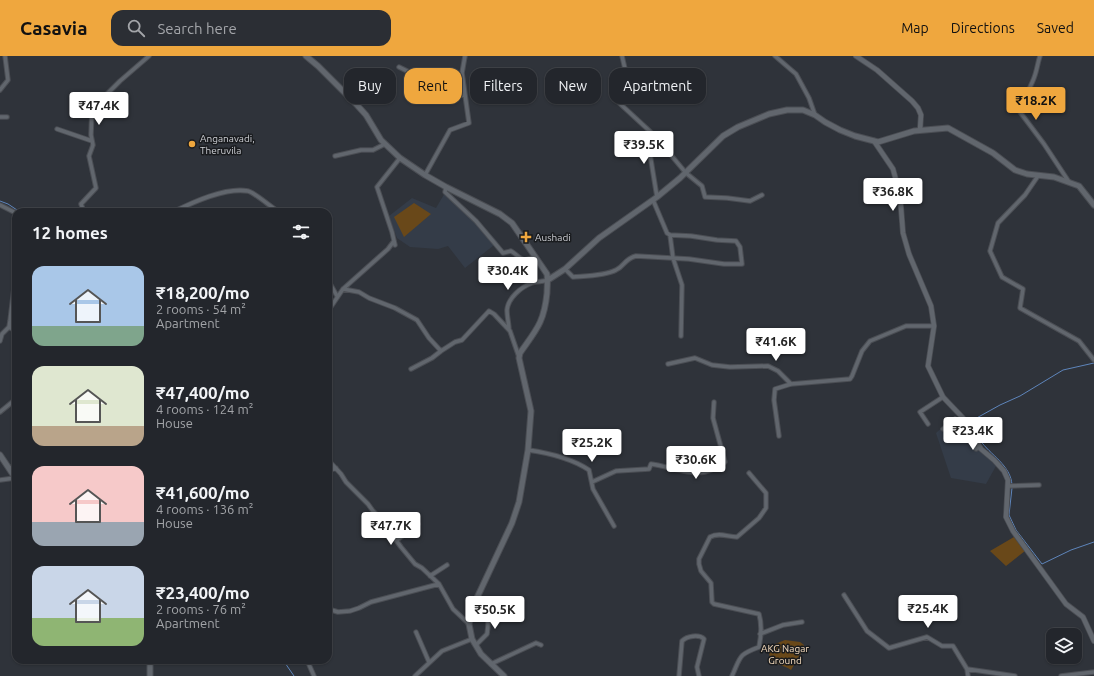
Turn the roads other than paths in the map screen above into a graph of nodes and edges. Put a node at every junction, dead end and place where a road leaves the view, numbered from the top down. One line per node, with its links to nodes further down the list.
1 (5, 56): 10 (street)
2 (149, 56): 18 (street)
3 (306, 56): 20 (main road)
4 (465, 56): 11 (street)
5 (622, 56): 17 (street)
6 (775, 56): 12 (street)
7 (856, 56): 16 (street)
8 (1040, 56): 26 (street)
9 (399, 67): 11 (street)
10 (0, 90)
11 (464, 95): 24 (street)
12 (815, 115): 19 (main road); 23 (main road)
13 (0, 117): 14 (street)
14 (7, 117)
15 (57, 129): 18 (street)
16 (920, 130): 19 (main road); 25 (main road)
17 (655, 136): 23 (street); 29 (street)
18 (92, 141): 32 (street)
19 (874, 141): 46 (street)
20 (385, 144): 21 (street); 22 (main road)
21 (335, 156)
22 (400, 158): 24 (main road); 42 (street)
23 (686, 173): 28 (street); 29 (main road)
24 (425, 175): 27 (main road)
25 (1038, 176): 26 (main road); 54 (street)
26 (1068, 182): 31 (main road)
27 (446, 187): 37 (main road); 37 (street)
28 (762, 195)
29 (655, 199): 36 (street); 39 (main road)
30 (0, 205): 35 (street)
31 (1094, 205)
32 (82, 208)
33 (181, 208): 34 (street)
34 (273, 208)
35 (12, 210)
36 (670, 235): 38 (street); 38 (street)
37 (534, 256): 40 (main road)
38 (674, 258): 39 (street); 50 (street)
39 (565, 269): 40 (main road)
40 (548, 280): 49 (street); 53 (main road)
41 (332, 287): 43 (street)
42 (342, 289): 43 (street); 52 (street)
43 (337, 296): 45 (street)
44 (12, 304): 47 (street)
45 (332, 304)
46 (934, 326): 57 (street); 58 (street)
47 (9, 327): 48 (street); 51 (street)
48 (12, 329)
49 (510, 331): 52 (street); 53 (street)
50 (681, 336)
51 (0, 341)
52 (441, 351): 56 (street)
53 (519, 358): 66 (main road)
54 (1094, 360)
55 (668, 364): 57 (street)
56 (411, 369)
57 (791, 384): 64 (street)
58 (943, 397): 62 (street); 65 (street)
59 (12, 402): 61 (street)
60 (714, 402): 76 (street)
61 (0, 412)
62 (928, 424)
63 (943, 429): 65 (street)
64 (779, 436)
65 (980, 447): 78 (street)
66 (528, 450): 76 (street); 89 (main road)
67 (0, 455): 70 (main road)
68 (332, 464): 69 (street)
69 (336, 468): 71 (street); 81 (street)
70 (10, 469): 72 (main road)
71 (332, 470)
72 (12, 473)
73 (749, 473): 91 (street)
74 (12, 478): 75 (street)
75 (0, 480)
76 (592, 482): 80 (street)
77 (1039, 485): 78 (street)
78 (1008, 486): 93 (street)
79 (418, 524): 81 (street)
80 (614, 526)
81 (397, 540): 83 (street)
82 (447, 565): 83 (street)
83 (430, 576): 84 (street)
84 (438, 584): 86 (street); 89 (street)
85 (844, 595): 100 (street)
86 (332, 610)
87 (483, 612): 94 (street)
88 (802, 622): 91 (street)
89 (469, 624): 92 (main road)
90 (416, 632): 96 (street)
91 (760, 634): 108 (street)
92 (472, 639): 94 (main road); 96 (street)
93 (1094, 641)
94 (476, 645): 99 (main road)
95 (541, 645): 99 (street)
96 (429, 662): 104 (street)
97 (150, 664): 102 (main road)
98 (309, 664): 103 (street)
99 (491, 664): 105 (main road)
100 (967, 669): 109 (street); 110 (street)
101 (1094, 672): 111 (street)
102 (150, 676)
103 (314, 676)
104 (415, 676)
105 (504, 676)
106 (679, 676): 107 (street)
107 (699, 676)
108 (732, 676)
109 (968, 676)
110 (1015, 676)
111 (1061, 676)

